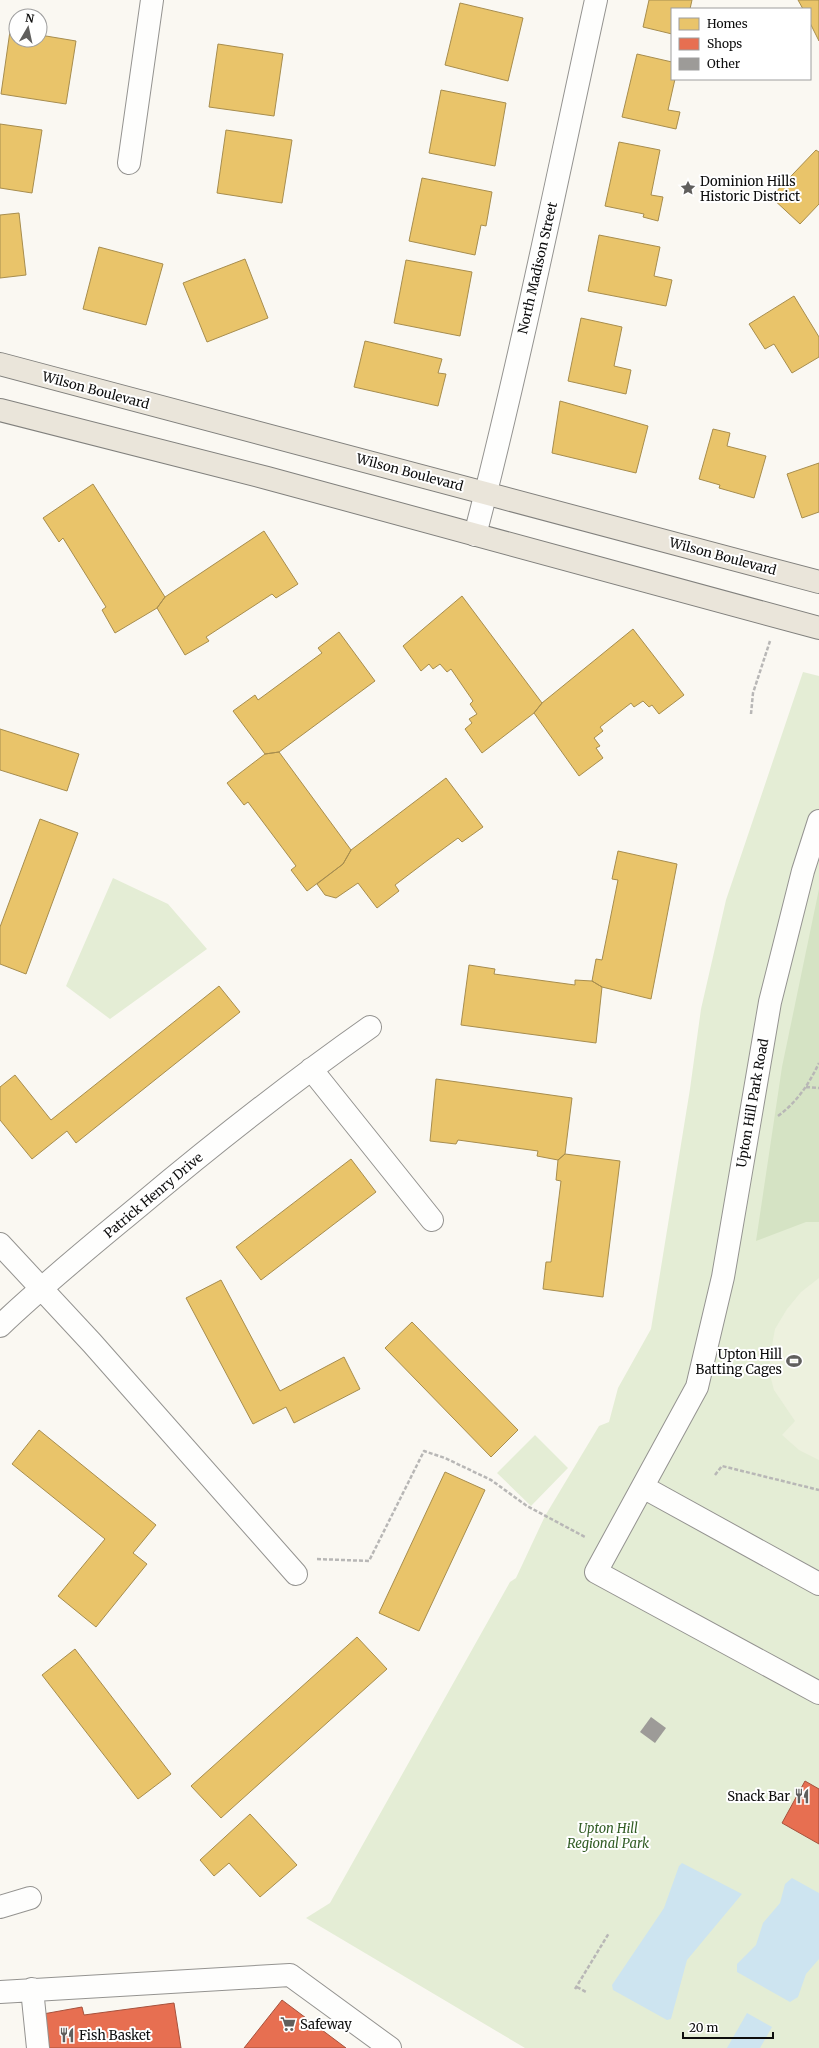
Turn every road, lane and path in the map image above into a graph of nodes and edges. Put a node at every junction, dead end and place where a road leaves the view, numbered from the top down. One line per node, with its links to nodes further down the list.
1 (152, 0): 3 (street)
2 (596, 0): 6 (street, North Madison Street)
3 (129, 163)
4 (0, 364): 6 (main road, Wilson Boulevard)
5 (0, 410): 7 (main road)
6 (486, 492): 7 (street, North Madison Street); 8 (main road, Wilson Boulevard)
7 (475, 535): 9 (main road)
8 (819, 582)
9 (819, 628)
10 (770, 641): 11 (path)
11 (751, 714)
12 (819, 821): 18 (street, Upton Hill Park Road)
13 (370, 1027): 15 (street, Patrick Henry Drive)
14 (819, 1063): 16 (path)
15 (311, 1069): 19 (street); 21 (street, Patrick Henry Drive)
16 (806, 1087): 17 (path); 18 (path)
17 (819, 1088)
18 (746, 1138): 24 (street, Upton Hill Park Road)
19 (432, 1220)
20 (0, 1244): 21 (street)
21 (42, 1288): 22 (street, Patrick Henry Drive); 27 (street)
22 (0, 1326)
23 (715, 1475): 25 (path)
24 (643, 1487): 26 (street, Upton Hill Park Road); 28 (street)
25 (819, 1490)
26 (609, 1549): 27 (path); 29 (street, Upton Hill Park Road)
27 (296, 1574)
28 (819, 1584)
29 (819, 1693)
30 (30, 1898): 31 (street)
31 (0, 1907)
32 (609, 1933): 35 (path)
33 (32, 1989): 34 (street); 36 (street); 37 (street)
34 (0, 1992)
35 (586, 1992)
36 (38, 2048)
37 (390, 2048)

